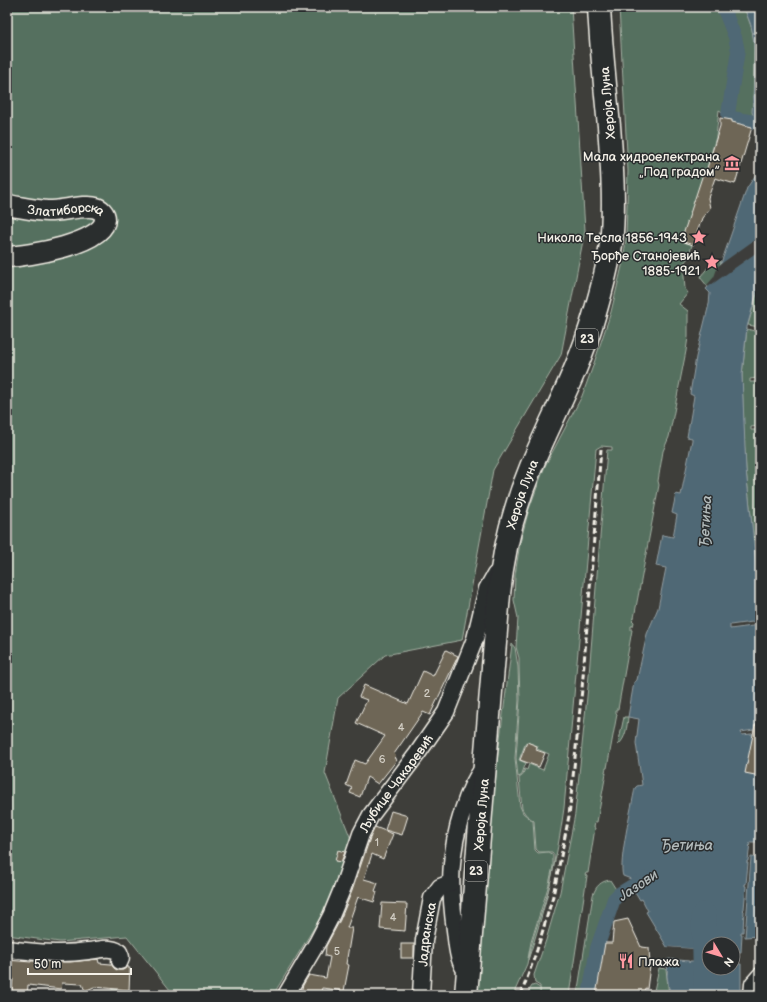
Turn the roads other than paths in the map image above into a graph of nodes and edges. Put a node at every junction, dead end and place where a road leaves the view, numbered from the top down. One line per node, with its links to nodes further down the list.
1 (599, 7): 4 (main road, Хероја Луна / 23)
2 (7, 205): 3 (street, Златиборска)
3 (7, 257)
4 (502, 572): 5 (main road, Хероја Луна / 23); 11 (street, Љубице Чакаревић)
5 (484, 766): 6 (street, Јадранска); 10 (main road, Хероја Луна / 23)
6 (450, 883): 10 (street, Јадранска); 12 (street, Јадранска)
7 (7, 949): 8 (street)
8 (120, 961)
9 (760, 976): 13 (street)
10 (467, 985)
11 (286, 995)
12 (420, 995)
13 (752, 995)

